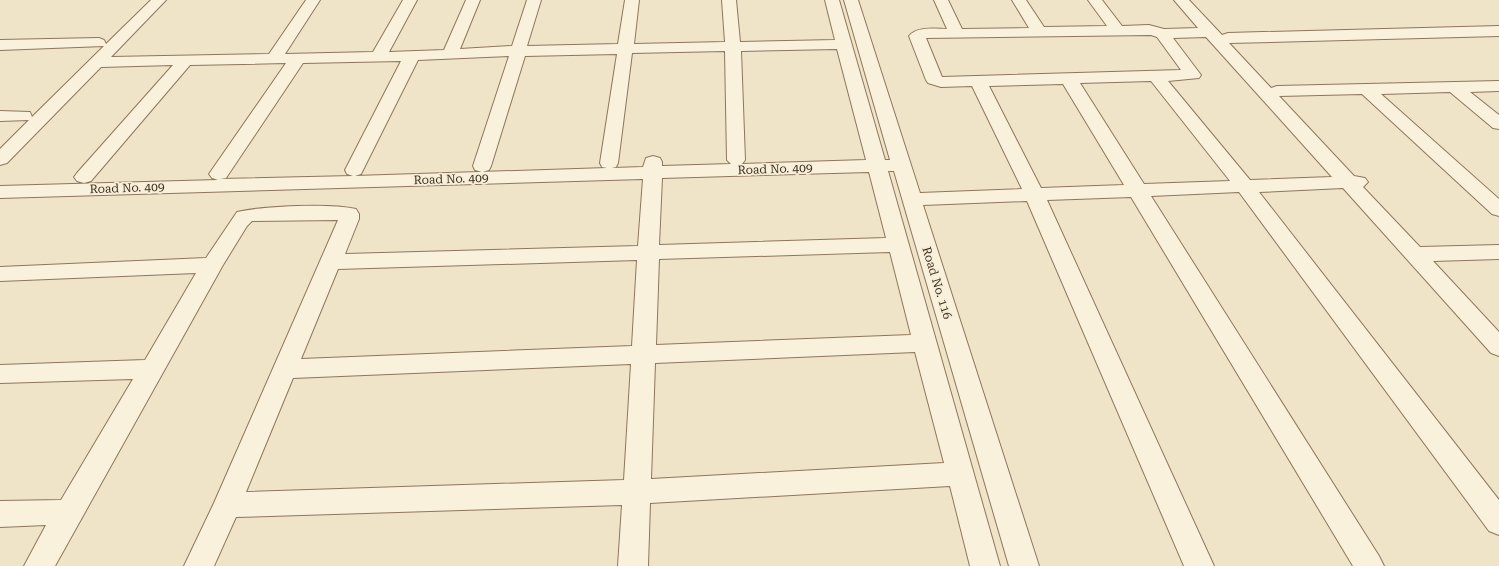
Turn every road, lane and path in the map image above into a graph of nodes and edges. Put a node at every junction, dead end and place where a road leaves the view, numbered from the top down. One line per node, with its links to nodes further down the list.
1 (144, 0): 22 (street)
2 (159, 0): 34 (street)
3 (313, 0): 32 (street)
4 (410, 0): 29 (street)
5 (473, 0): 28 (street)
6 (534, 0): 27 (street)
7 (632, 0): 26 (street)
8 (729, 0): 25 (street)
9 (832, 0): 23 (street)
10 (851, 0): 48 (street, Road No. 116)
11 (941, 0): 19 (street)
12 (1019, 0): 18 (street)
13 (1094, 0): 16 (street)
14 (1182, 0): 21 (street)
15 (1192, 0): 21 (street)
16 (1118, 31): 18 (street); 20 (street)
17 (1499, 31): 21 (street)
18 (1039, 32): 19 (street)
19 (957, 33): 37 (street)
20 (1162, 34): 21 (street); 35 (street)
21 (1219, 35): 41 (street); 58 (street)
22 (99, 43): 24 (street); 43 (street)
23 (844, 44): 25 (street); 49 (street)
24 (0, 45)
25 (733, 47): 26 (street); 47 (street)
26 (625, 50): 27 (street); 50 (street)
27 (516, 51): 28 (street); 51 (street)
28 (450, 54): 30 (street)
29 (379, 56): 30 (street); 31 (street)
30 (412, 56): 53 (street)
31 (298, 58): 32 (street); 54 (street)
32 (273, 59): 33 (street)
33 (186, 60): 34 (street); 55 (street)
34 (97, 62): 46 (street)
35 (1156, 77): 36 (street); 59 (street)
36 (1069, 79): 37 (street); 60 (street)
37 (978, 81): 62 (street)
38 (1499, 86): 39 (street)
39 (1454, 87): 40 (street); 44 (street)
40 (1366, 89): 41 (street); 64 (street)
41 (1277, 91): 58 (street)
42 (0, 116): 43 (street)
43 (24, 116): 45 (street)
44 (1499, 124)
45 (0, 138)
46 (0, 158)
47 (736, 160): 49 (street, Road No. 409); 52 (street, Road No. 409)
48 (900, 160): 49 (street, Road No. 409); 63 (street, Road No. 116)
49 (876, 161): 52 (street, Road No. 409); 66 (street)
50 (609, 163): 51 (street, Road No. 409); 52 (street, Road No. 409)
51 (482, 166): 53 (street, Road No. 409)
52 (652, 167): 57 (street, Road No. 409); 68 (street)
53 (354, 170): 54 (street, Road No. 409)
54 (219, 174): 55 (street, Road No. 409)
55 (84, 177): 56 (street, Road No. 409)
56 (0, 180)
57 (325, 182): 61 (street, Road No. 409); 65 (street)
58 (1356, 182): 59 (street); 69 (street)
59 (1246, 188): 60 (street); 85 (street)
60 (1137, 190): 62 (street); 92 (street)
61 (0, 192)
62 (1034, 193): 63 (street); 91 (street)
63 (911, 199): 90 (street, Road No. 116)
64 (1499, 210)
65 (310, 213): 70 (street); 71 (street)
66 (898, 245): 68 (street); 74 (street)
67 (1499, 252): 69 (street)
68 (648, 253): 70 (street); 76 (street)
69 (1423, 254): 73 (street); 75 (street)
70 (330, 262): 78 (street)
71 (212, 265): 72 (street); 77 (street)
72 (0, 274)
73 (1499, 326)
74 (925, 343): 76 (street); 80 (street)
75 (1499, 346)
76 (643, 355): 78 (street); 81 (street)
77 (152, 369): 79 (street); 83 (street)
78 (286, 369): 82 (street)
79 (0, 374)
80 (960, 474): 81 (street); 89 (street)
81 (636, 492): 82 (street); 88 (street)
82 (227, 505): 87 (street)
83 (69, 512): 84 (street); 86 (street)
84 (0, 514)
85 (1499, 522)
86 (39, 566)
87 (199, 566)
88 (633, 566)
89 (985, 566)
90 (1024, 566)
91 (1199, 566)
92 (1369, 566)

